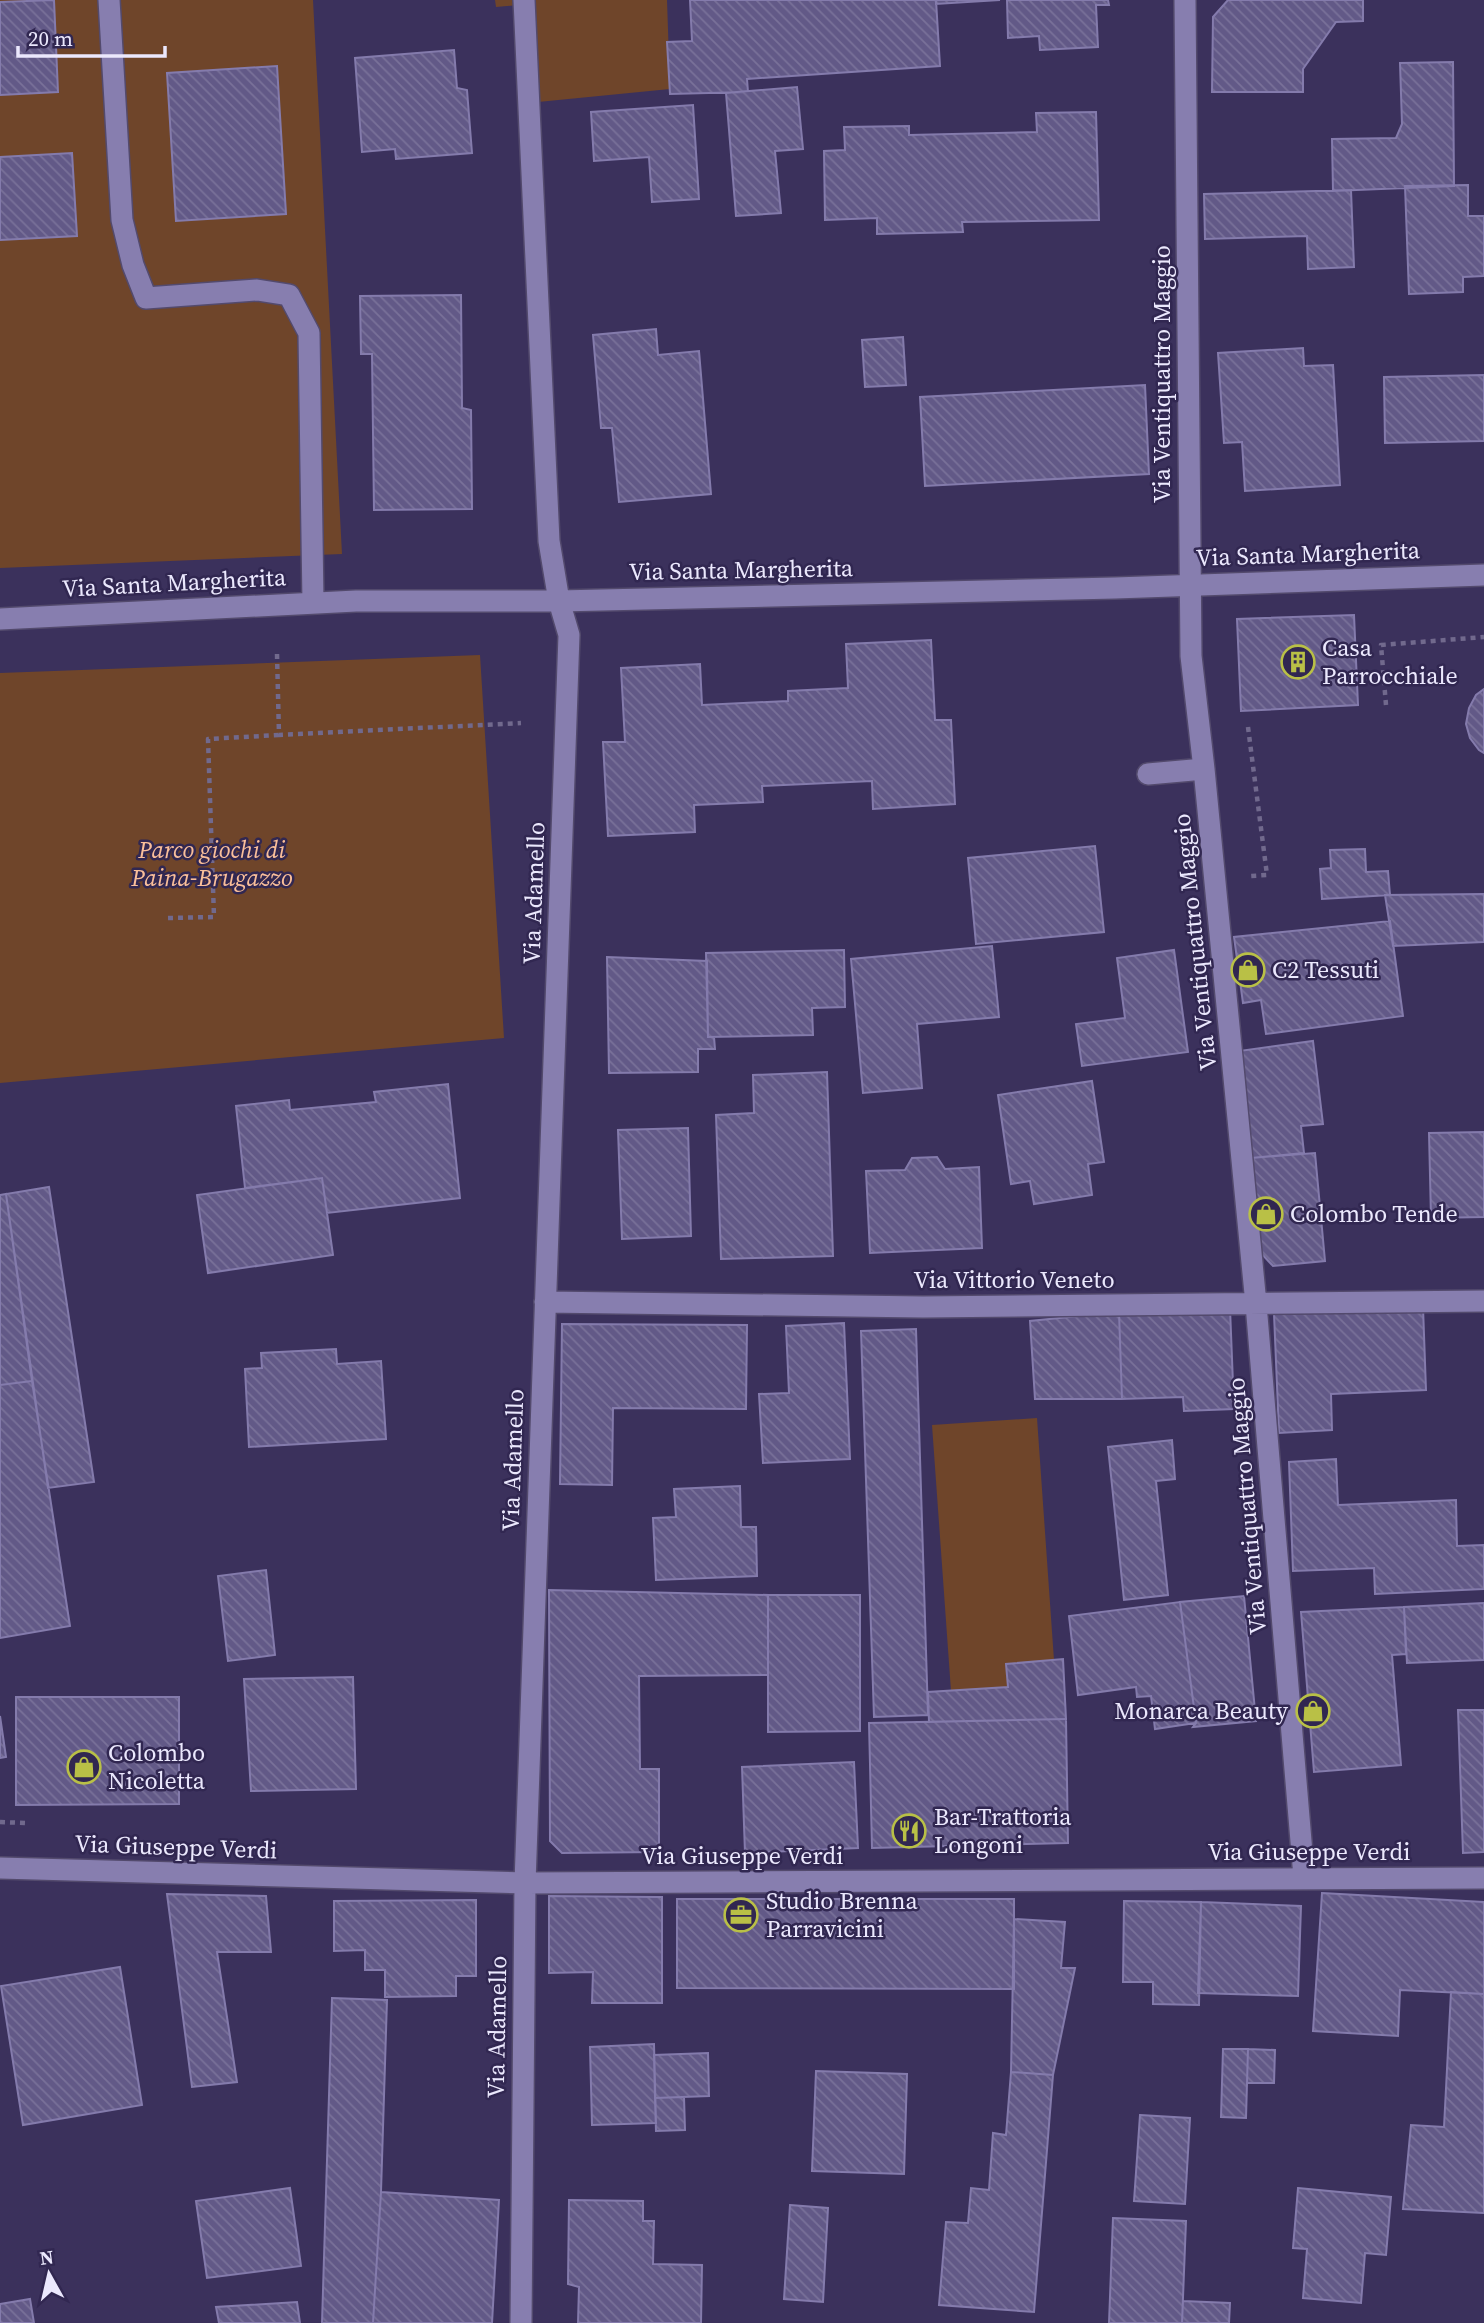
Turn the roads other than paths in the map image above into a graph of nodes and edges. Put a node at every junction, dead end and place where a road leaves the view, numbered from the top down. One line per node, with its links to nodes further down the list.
1 (108, 0): 7 (street)
2 (524, 0): 6 (street, Via Adamello)
3 (1185, 0): 5 (street, Via Ventiquattro Maggio)
4 (1484, 575): 5 (street, Via Santa Margherita)
5 (1189, 584): 6 (street, Via Santa Margherita); 9 (street, Via Ventiquattro Maggio)
6 (559, 601): 7 (street, Via Santa Margherita); 12 (street, Via Adamello)
7 (313, 603): 8 (street, Via Santa Margherita)
8 (0, 619)
9 (1205, 769): 10 (street); 13 (street, Via Ventiquattro Maggio)
10 (1148, 774)
11 (1484, 1301): 13 (street, Via Vittorio Veneto)
12 (545, 1302): 13 (street, Via Vittorio Veneto); 17 (street, Via Adamello)
13 (1256, 1304): 15 (street, Via Ventiquattro Maggio)
14 (0, 1868): 17 (street, Via Giuseppe Verdi)
15 (1304, 1877): 16 (street, Via Giuseppe Verdi); 17 (street, Via Giuseppe Verdi)
16 (1484, 1878)
17 (525, 1883): 18 (street, Via Adamello)
18 (520, 2323)

